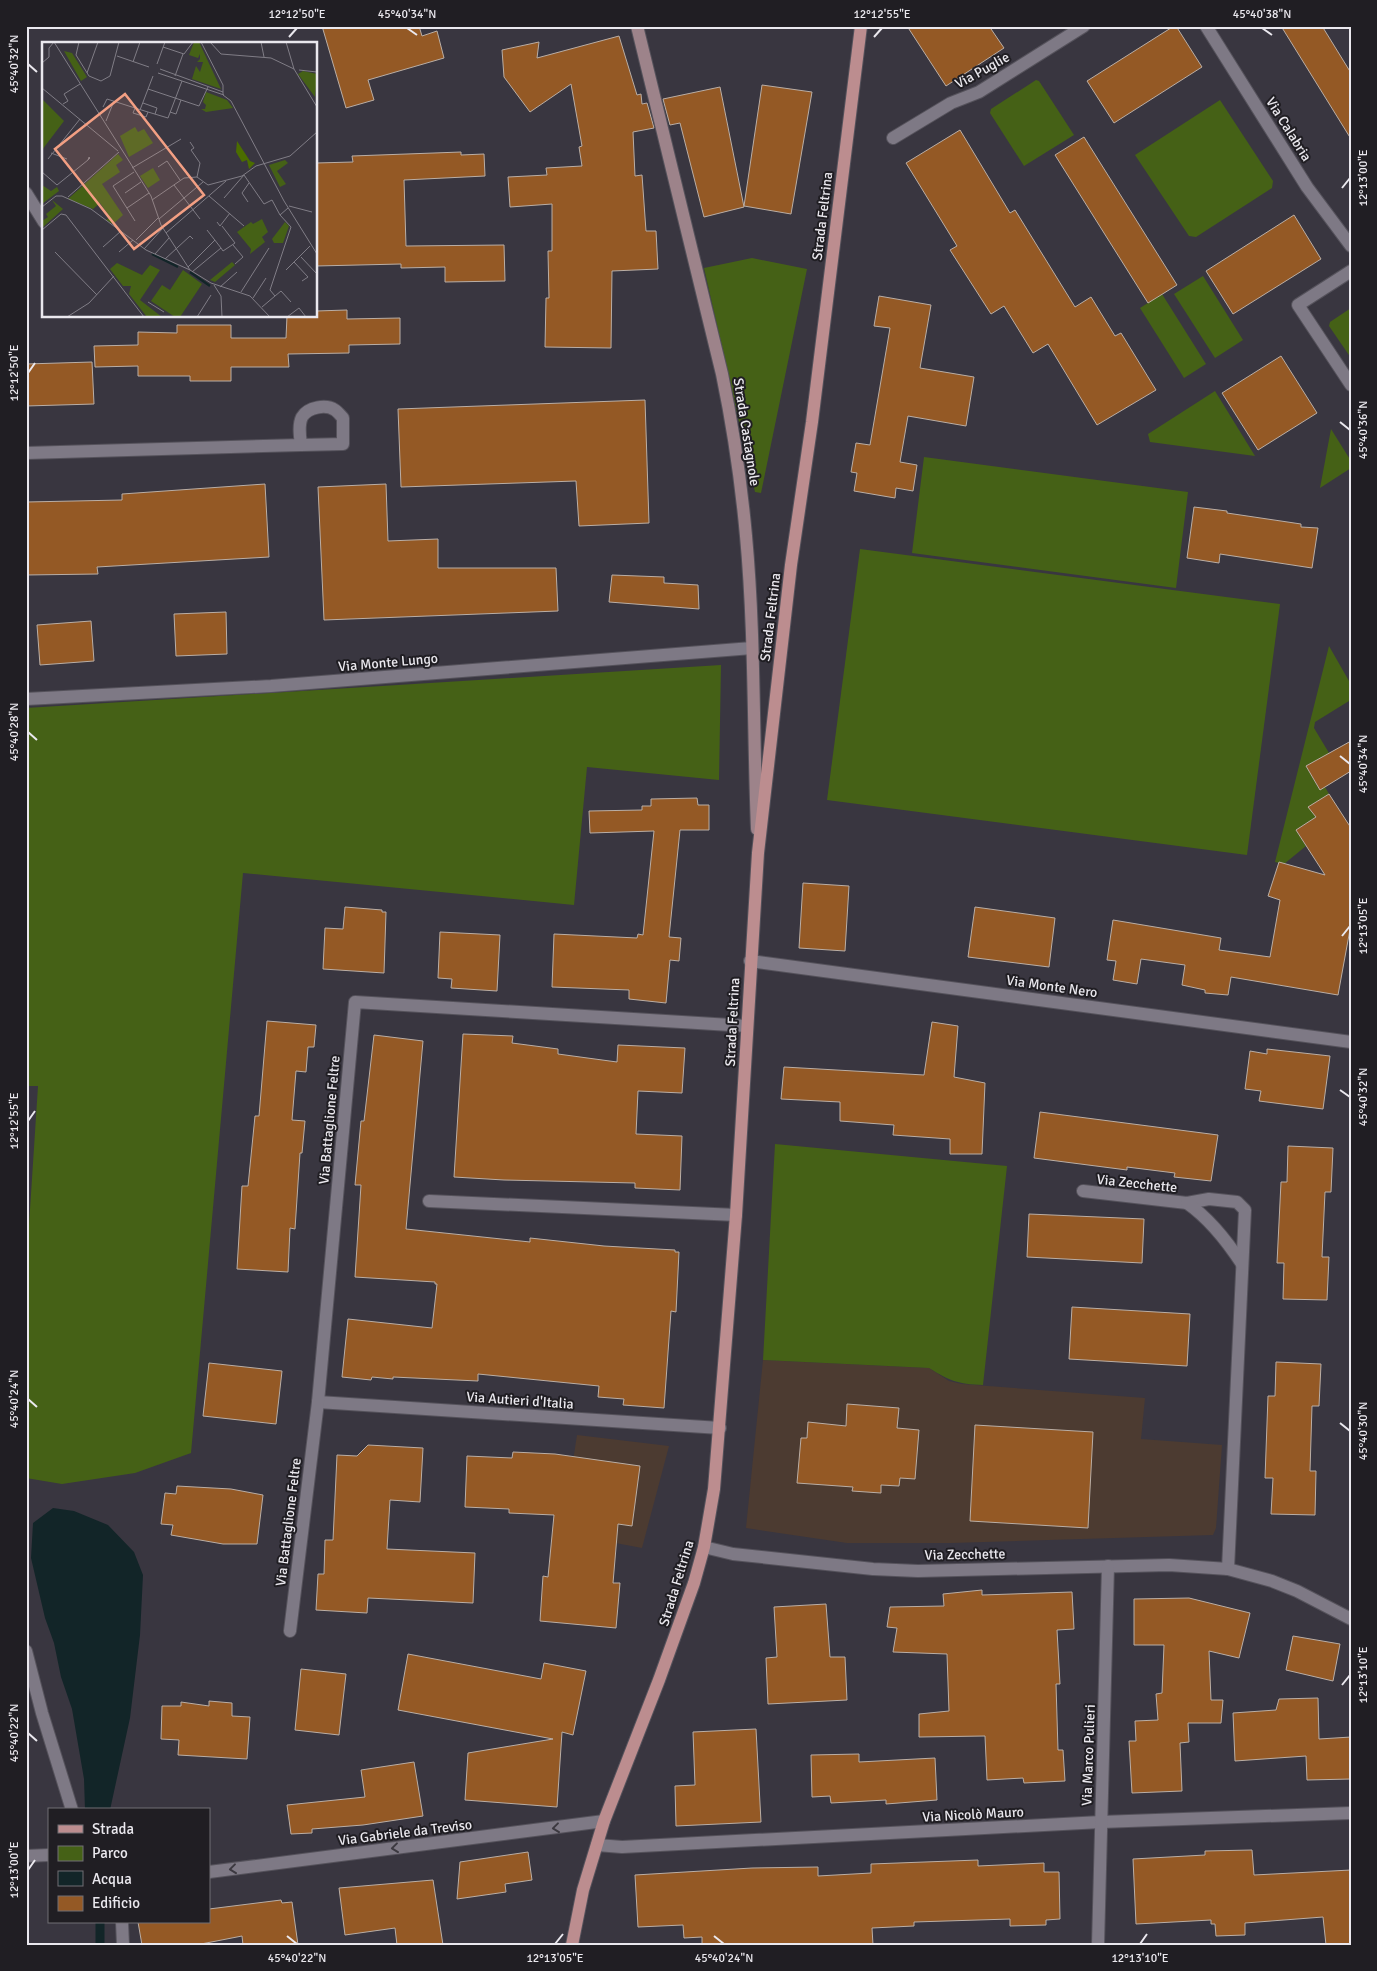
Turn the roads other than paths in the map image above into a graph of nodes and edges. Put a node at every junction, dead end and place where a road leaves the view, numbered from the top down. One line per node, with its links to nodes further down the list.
1 (638, 26): 13 (main road, Strada Castagnole)
2 (861, 26): 15 (main road, Strada Feltrina)
3 (1084, 26): 5 (street, Via Puglie)
4 (1206, 26): 8 (street, Via Calabria)
5 (892, 138)
6 (26, 193): 7 (street)
7 (42, 219)
8 (1351, 246)
9 (1351, 271): 10 (street)
10 (1351, 385)
11 (300, 445): 12 (street)
12 (26, 453)
13 (752, 648): 14 (street, Via Monte Lungo); 15 (main road, Strada Castagnole)
14 (26, 699)
15 (758, 853): 16 (main road, Strada Feltrina)
16 (750, 961): 17 (main road, Strada Feltrina); 18 (street, Via Monte Nero)
17 (747, 1026): 22 (main road, Strada Feltrina); 24 (street, Via Battaglione Feltre)
18 (1351, 1042)
19 (1083, 1192): 21 (street, Via Zecchette)
20 (429, 1201): 22 (street)
21 (1187, 1203): 23 (street, Via Zecchette); 23 (street, Via Zecchette)
22 (736, 1215): 25 (main road, Strada Feltrina)
23 (1242, 1264): 28 (street, Via Zecchette)
24 (318, 1402): 25 (street, Via Autieri d'Italia); 30 (street, Via Battaglione Feltre)
25 (720, 1428): 26 (main road, Strada Feltrina)
26 (704, 1547): 27 (street, Via Zecchette); 34 (main road, Strada Feltrina)
27 (1108, 1566): 28 (street, Via Zecchette); 35 (street, Via Marco Pulieri)
28 (1228, 1569): 29 (street, Via Zecchette)
29 (1351, 1619)
30 (290, 1631)
31 (26, 1652): 32 (street)
32 (71, 1808)
33 (1351, 1813): 35 (street, Via Nicolò Mauro)
34 (604, 1821): 36 (main road, Strada Feltrina); 39 (street, Via Gabriele da Treviso, one-way to 39)
35 (1101, 1822): 36 (street, Via Nicolò Mauro); 43 (street, Via Marco Pulieri)
36 (597, 1845): 42 (main road, Strada Feltrina)
37 (48, 1855): 38 (street)
38 (26, 1856)
39 (210, 1872)
40 (122, 1924): 41 (street)
41 (123, 1945)
42 (572, 1945)
43 (1098, 1945)

